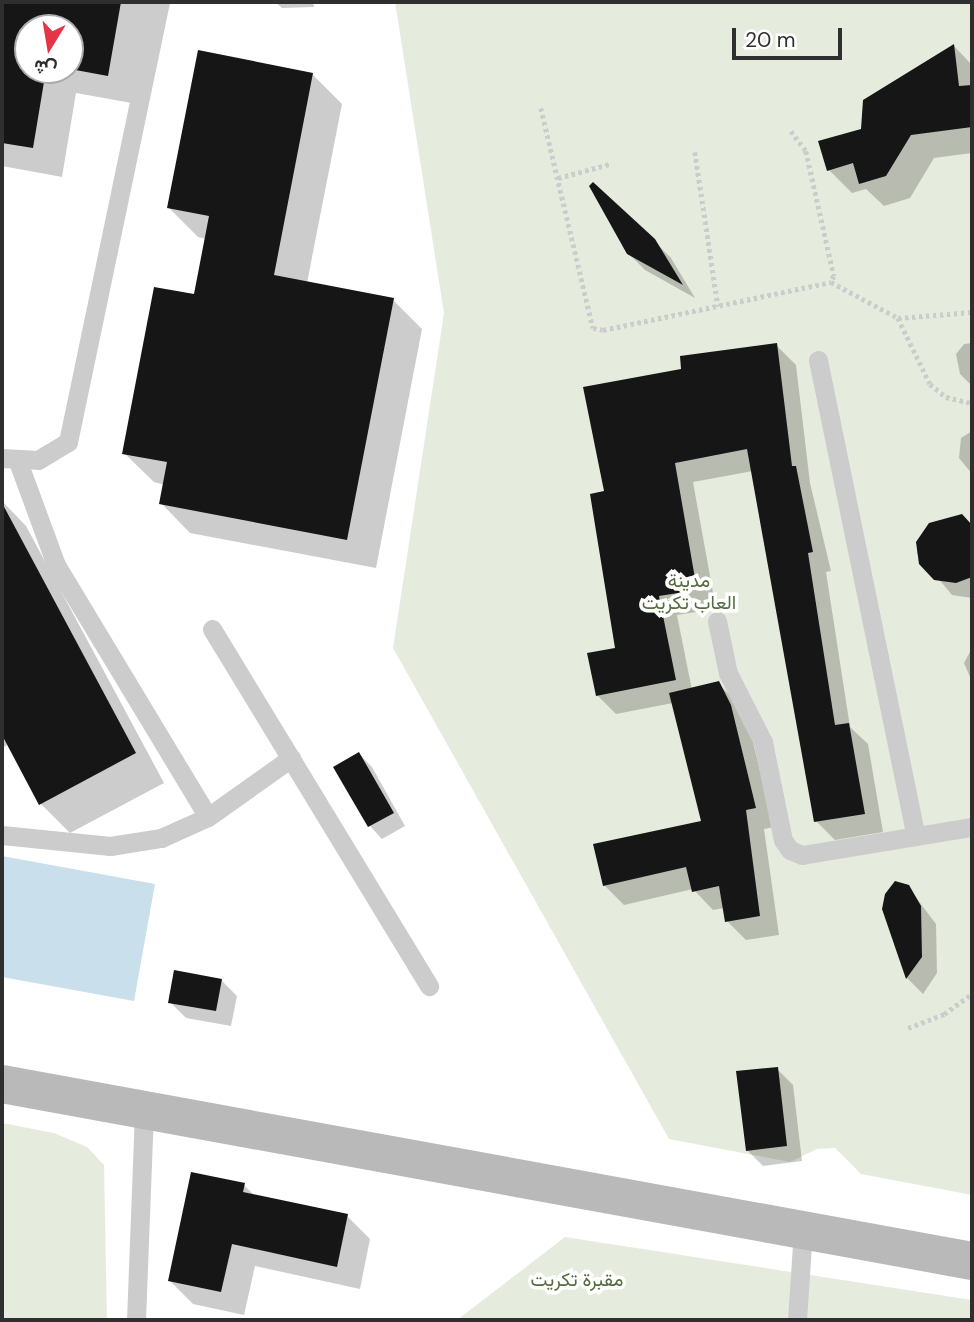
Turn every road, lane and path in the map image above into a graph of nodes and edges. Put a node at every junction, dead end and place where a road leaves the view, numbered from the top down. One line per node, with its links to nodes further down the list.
1 (160, 2): 13 (lane)
2 (541, 108): 6 (path)
3 (791, 131): 7 (path)
4 (695, 152): 8 (path)
5 (610, 164): 6 (path)
6 (558, 178): 8 (path)
7 (831, 282): 8 (path); 10 (path)
8 (718, 306)
9 (972, 312): 10 (path)
10 (898, 317): 12 (path)
11 (818, 360): 20 (lane)
12 (972, 403)
13 (9, 459): 17 (lane)
14 (717, 621): 20 (lane)
15 (212, 629): 16 (lane)
16 (291, 758): 17 (lane); 21 (lane)
17 (208, 817): 19 (lane)
18 (972, 827): 20 (lane)
19 (2, 835)
20 (916, 836)
21 (429, 985)
22 (972, 994): 23 (path)
23 (908, 1028)
24 (2, 1084): 25 (street)
25 (144, 1111): 26 (street); 28 (lane)
26 (803, 1230): 27 (street); 29 (lane)
27 (972, 1261)
28 (135, 1320)
29 (797, 1320)

